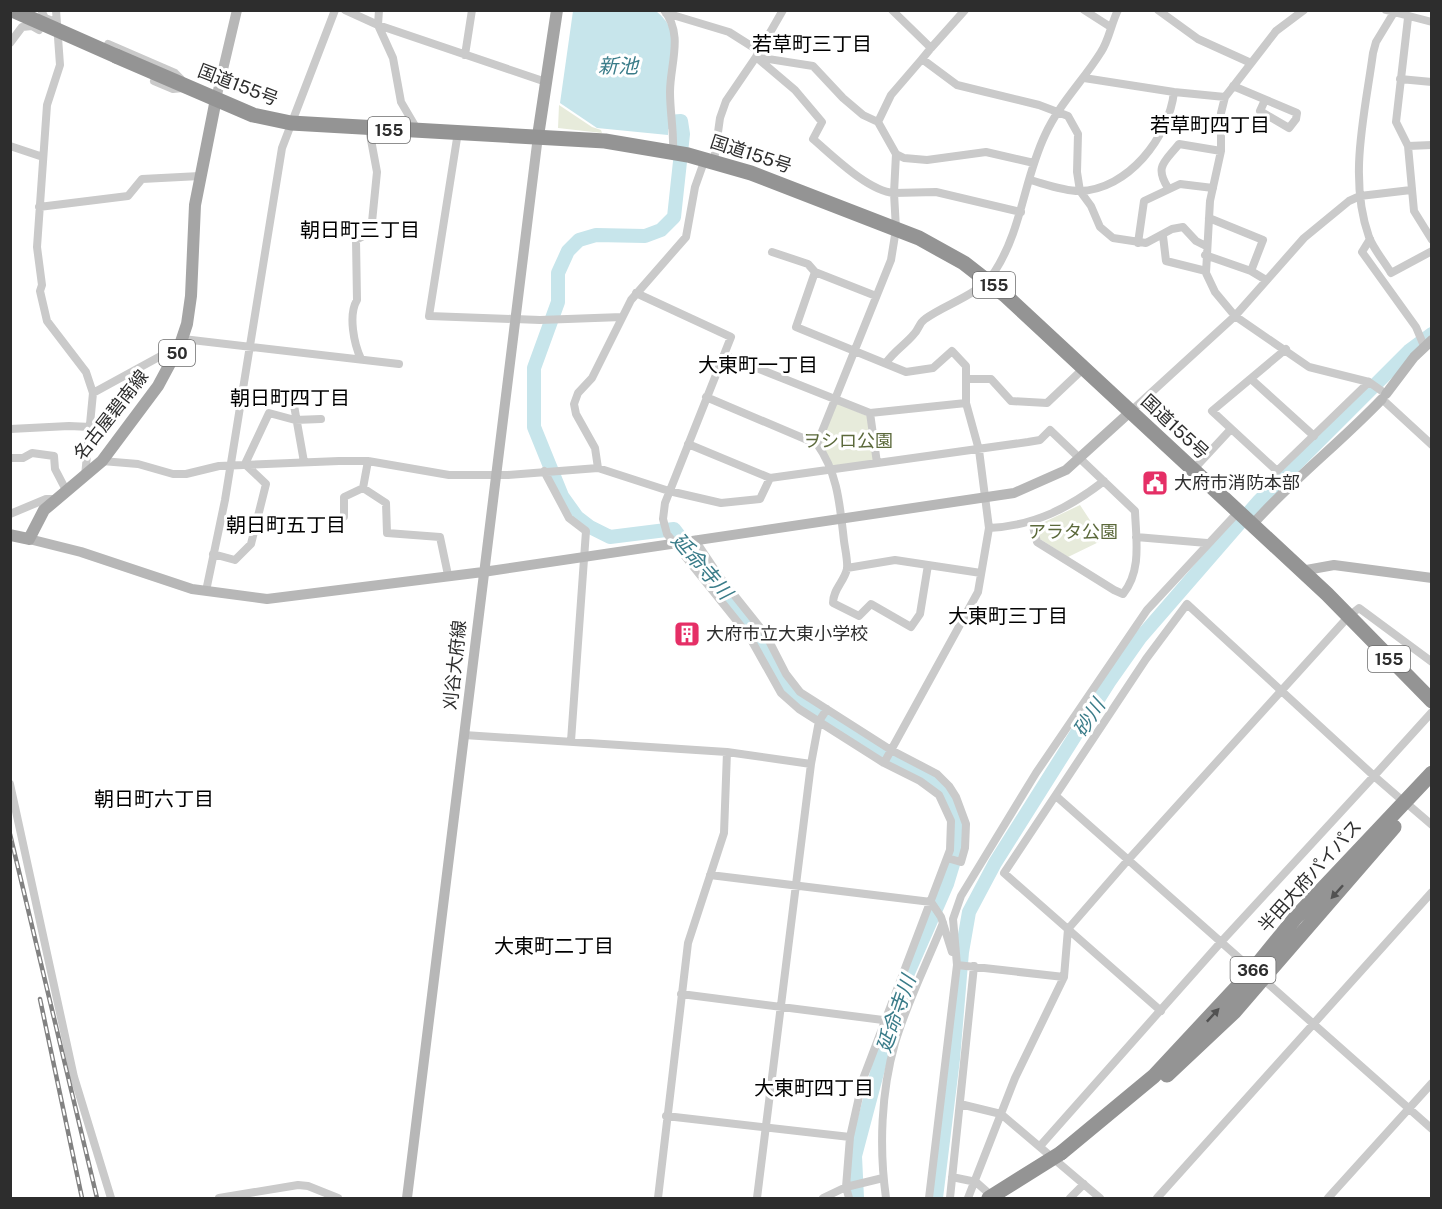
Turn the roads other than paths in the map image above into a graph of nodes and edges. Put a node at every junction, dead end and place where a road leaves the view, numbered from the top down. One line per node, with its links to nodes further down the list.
1 (12, 10): 36 (highway, 国道155号 / 155, bridge)
2 (41, 10): 20 (street)
3 (56, 10): 20 (street)
4 (237, 10): 39 (street)
5 (335, 10): 43 (street)
6 (345, 10): 22 (street)
7 (379, 10): 22 (street)
8 (472, 10): 28 (street)
9 (557, 10): 33 (main road)
10 (783, 10): 27 (street)
11 (892, 10): 26 (street)
12 (965, 10): 26 (street)
13 (1084, 10): 23 (street)
14 (1118, 10): 23 (street)
15 (1158, 10): 30 (street)
16 (1304, 10): 30 (street)
17 (665, 12): 27 (street); 52 (street)
18 (1389, 12): 19 (street); 64 (street)
19 (1408, 18): 21 (street); 32 (street)
20 (57, 22): 24 (street); 36 (street)
21 (1431, 22)
22 (378, 25): 28 (street); 45 (street)
23 (1110, 26): 31 (street)
24 (57, 38): 25 (street); 36 (street); 54 (street)
25 (10, 43)
26 (931, 48): 29 (street)
27 (758, 54): 42 (street); 55 (street); 63 (street)
28 (465, 55): 33 (street)
29 (922, 59): 41 (street); 42 (street)
30 (1251, 63): 35 (street)
31 (1084, 78): 37 (street); 41 (street)
32 (1400, 79): 34 (street); 50 (street)
33 (546, 82): 47 (main road)
34 (1431, 82)
35 (1233, 86): 38 (street); 40 (street)
36 (190, 88): 39 (highway, 国道155号 / 155)
37 (1174, 93): 38 (street); 62 (street)
38 (1224, 97): 51 (street)
39 (216, 99): 43 (highway, 国道155号 / 155); 57 (main road, 名古屋碧南線 / 50)
40 (1265, 100): 40 (street)
41 (1057, 111): 56 (street); 62 (street)
42 (878, 122): 53 (street)
43 (291, 123): 44 (highway, 国道155号 / 155); 88 (street)
44 (369, 129): 45 (highway, 国道155号 / 155); 92 (street)
45 (418, 131): 46 (highway, 国道155号 / 155)
46 (459, 132): 47 (highway, 国道155号 / 155); 85 (street)
47 (538, 136): 52 (highway, 国道155号 / 155); 85 (street, 刈谷大府線)
48 (1431, 145): 50 (street)
49 (10, 146): 54 (street)
50 (1408, 146): 61 (street)
51 (1221, 151): 59 (street); 60 (street)
52 (678, 153): 55 (highway, 国道155号 / 155)
53 (896, 154): 56 (street); 63 (street)
54 (44, 157): 65 (street)
55 (710, 160): 68 (highway, 国道155号 / 155); 81 (street)
56 (1034, 163): 58 (street)
57 (200, 176): 65 (street); 86 (main road, 名古屋碧南線 / 50)
58 (1030, 180): 62 (street); 66 (street)
59 (1168, 188): 60 (street); 72 (street)
60 (1213, 188): 67 (street)
61 (1411, 190): 64 (street); 71 (street)
62 (1080, 191): 72 (street)
63 (894, 193): 66 (street); 68 (street)
64 (1360, 196): 70 (street); 80 (street)
65 (39, 207): 99 (street)
66 (1021, 212): 79 (street)
67 (1209, 218): 73 (street); 78 (street)
68 (896, 229): 79 (highway, 国道155号 / 155); 82 (street)
69 (1163, 236): 72 (street); 73 (street); 76 (street)
70 (1370, 239): 74 (street); 87 (street)
71 (1431, 240)
72 (1138, 243)
73 (1205, 251): 76 (street); 78 (street)
74 (1431, 251)
75 (772, 252): 77 (street)
76 (1206, 271): 83 (street)
77 (815, 272): 82 (street); 89 (street)
78 (1251, 272): 80 (street)
79 (988, 280): 93 (street); 95 (highway, 国道155号 / 155)
80 (1266, 280): 83 (street)
81 (636, 293): 84 (street); 91 (street)
82 (876, 296): 89 (street)
83 (1234, 316): 90 (street); 105 (street)
84 (622, 317): 85 (street); 125 (street)
85 (513, 319): 129 (street, 刈谷大府線)
86 (181, 342): 88 (street); 99 (street); 119 (main road, 名古屋碧南線 / 50)
87 (1427, 344): 101 (street)
88 (247, 348): 92 (street); 124 (street)
89 (855, 349): 93 (street); 103 (street)
90 (1286, 349): 97 (street); 98 (street)
91 (724, 355): 102 (street); 103 (street)
92 (361, 360): 94 (street)
93 (886, 363): 96 (street)
94 (399, 364)
95 (1084, 368): 96 (street); 105 (highway, 国道155号 / 155)
96 (968, 379): 104 (street)
97 (1251, 379): 111 (street); 112 (street)
98 (1370, 382): 101 (street); 112 (street)
99 (93, 393): 109 (street)
100 (292, 394): 108 (street)
101 (1385, 396): 115 (street); 142 (street)
102 (706, 398): 113 (street); 114 (street)
103 (836, 399): 106 (street); 114 (street)
104 (966, 403): 106 (street); 116 (street)
105 (1130, 412): 118 (street); 127 (highway, 国道155号 / 155)
106 (870, 413): 122 (street)
107 (321, 419): 108 (street)
108 (295, 420): 121 (street); 123 (street)
109 (91, 427): 110 (street); 130 (street)
110 (10, 429)
111 (1231, 429): 112 (street); 127 (street)
112 (1314, 436)
113 (688, 444): 131 (street); 134 (street)
114 (817, 444): 126 (street)
115 (1431, 445)
116 (979, 450): 118 (street); 122 (street); 136 (street)
117 (10, 458): 135 (street)
118 (1081, 459): 132 (street); 136 (street)
119 (102, 461): 124 (street); 130 (main road, 名古屋碧南線 / 50)
120 (368, 461): 121 (street); 129 (street); 133 (street)
121 (304, 462): 123 (street)
122 (877, 463): 126 (street)
123 (245, 464): 124 (street); 152 (street)
124 (229, 466): 152 (street)
125 (598, 468): 128 (street); 134 (street)
126 (832, 469): 131 (street); 139 (street)
127 (1193, 470): 137 (highway, 国道155号 / 155)
128 (545, 471): 129 (street); 153 (street)
129 (495, 475): 157 (street, 刈谷大府線)
130 (85, 477): 135 (main road, 名古屋碧南線 / 50)
131 (770, 478): 134 (street)
132 (1104, 481): 141 (street); 145 (street)
133 (363, 488): 140 (street); 159 (street)
134 (669, 491): 148 (street)
135 (62, 495): 138 (street); 146 (main road, 名古屋碧南線 / 50)
136 (986, 498): 139 (street); 143 (street)
137 (1238, 512): 142 (highway, 国道155号 / 155); 150 (street)
138 (10, 514)
139 (842, 519): 149 (street); 155 (street)
140 (335, 520)
141 (1032, 523): 143 (street); 145 (street)
142 (1251, 524): 156 (highway, 国道155号 / 155)
143 (989, 528): 158 (street)
144 (10, 534): 146 (main road)
145 (1136, 537): 150 (street)
146 (29, 539): 151 (street)
147 (10, 540): 151 (street)
148 (671, 540): 149 (street); 153 (street); 164 (street)
149 (694, 540): 162 (street)
150 (1207, 543): 196 (street)
151 (81, 552): 161 (street)
152 (213, 554): 161 (street)
153 (584, 556): 157 (street); 173 (street)
154 (928, 565): 155 (street); 155 (street); 158 (street)
155 (847, 568)
156 (1301, 571): 160 (street); 163 (highway, 国道155号 / 155)
157 (483, 572): 159 (street); 172 (street, 刈谷大府線)
158 (981, 573): 174 (street)
159 (448, 575): 161 (street)
160 (1431, 578)
161 (206, 591)
162 (750, 613): 164 (street); 169 (street)
163 (1349, 616): 165 (street); 166 (highway, 国道155号 / 155); 167 (street); 168 (highway, 国道155号 / 155)
164 (738, 622): 171 (street)
165 (1431, 662)
166 (1431, 687)
167 (1282, 689): 179 (street); 182 (street); 188 (street)
168 (1431, 701)
169 (827, 709): 171 (street); 174 (street)
170 (1431, 712): 179 (street)
171 (819, 721): 176 (street); 177 (street)
172 (464, 735): 173 (street); 221 (street, 刈谷大府線)
173 (571, 741): 175 (street)
174 (891, 751): 176 (street); 183 (street)
175 (727, 752): 177 (street); 189 (street)
176 (885, 762): 184 (street)
177 (811, 764): 190 (street)
178 (1431, 773): 185 (highway, 半田大府パイパス / 366)
179 (1374, 776): 185 (street); 195 (street)
180 (10, 784): 218 (street)
181 (1431, 785): 185 (highway, 半田大府パイパス / 366)
182 (1056, 796): 188 (street); 194 (street)
183 (956, 798): 184 (street); 187 (street)
184 (945, 804): 187 (street)
185 (1408, 805): 186 (street); 197 (highway, 半田大府パイパス / 366)
186 (1431, 825)
187 (947, 858): 192 (street)
188 (1128, 860): 194 (street); 195 (street)
189 (710, 875): 190 (street); 199 (street)
190 (795, 885): 192 (street); 200 (street)
191 (1431, 892): 203 (street)
192 (931, 902): 193 (street); 202 (street)
193 (942, 920): 196 (street); 213 (street)
194 (1068, 929): 198 (street); 201 (street)
195 (1221, 942): 197 (street); 201 (street)
196 (965, 965): 198 (street); 205 (street); 227 (street)
197 (1257, 975): 203 (street); 230 (highway, 半田大府パイパス / 366, bridge)
198 (1064, 977): 207 (street)
199 (681, 994): 200 (street); 208 (street)
200 (781, 1007): 202 (street); 209 (street)
201 (1161, 1011): 212 (street)
202 (883, 1020): 211 (street)
203 (1313, 1023): 206 (street); 234 (street)
204 (1431, 1083): 206 (street)
205 (960, 1104): 207 (street); 214 (street)
206 (1409, 1108): 210 (street); 235 (street)
207 (1001, 1114): 212 (street); 215 (street)
208 (666, 1116): 209 (street); 222 (street)
209 (767, 1127): 211 (street); 223 (street)
210 (1431, 1129)
211 (850, 1137): 217 (street)
212 (1041, 1146): 216 (street)
213 (883, 1178): 217 (street); 226 (street)
214 (952, 1178): 215 (street); 228 (street)
215 (976, 1182): 229 (street); 231 (street)
216 (1084, 1184): 232 (street); 233 (street)
217 (846, 1187): 224 (street); 225 (street)
218 (111, 1198)
219 (219, 1198): 220 (street)
220 (338, 1198)
221 (407, 1198)
222 (658, 1198)
223 (757, 1198)
224 (823, 1198)
225 (849, 1198)
226 (885, 1198)
227 (929, 1198)
228 (950, 1198)
229 (968, 1198)
230 (989, 1198)
231 (995, 1198)
232 (1070, 1198)
233 (1100, 1198)
234 (1157, 1198)
235 (1328, 1198)

